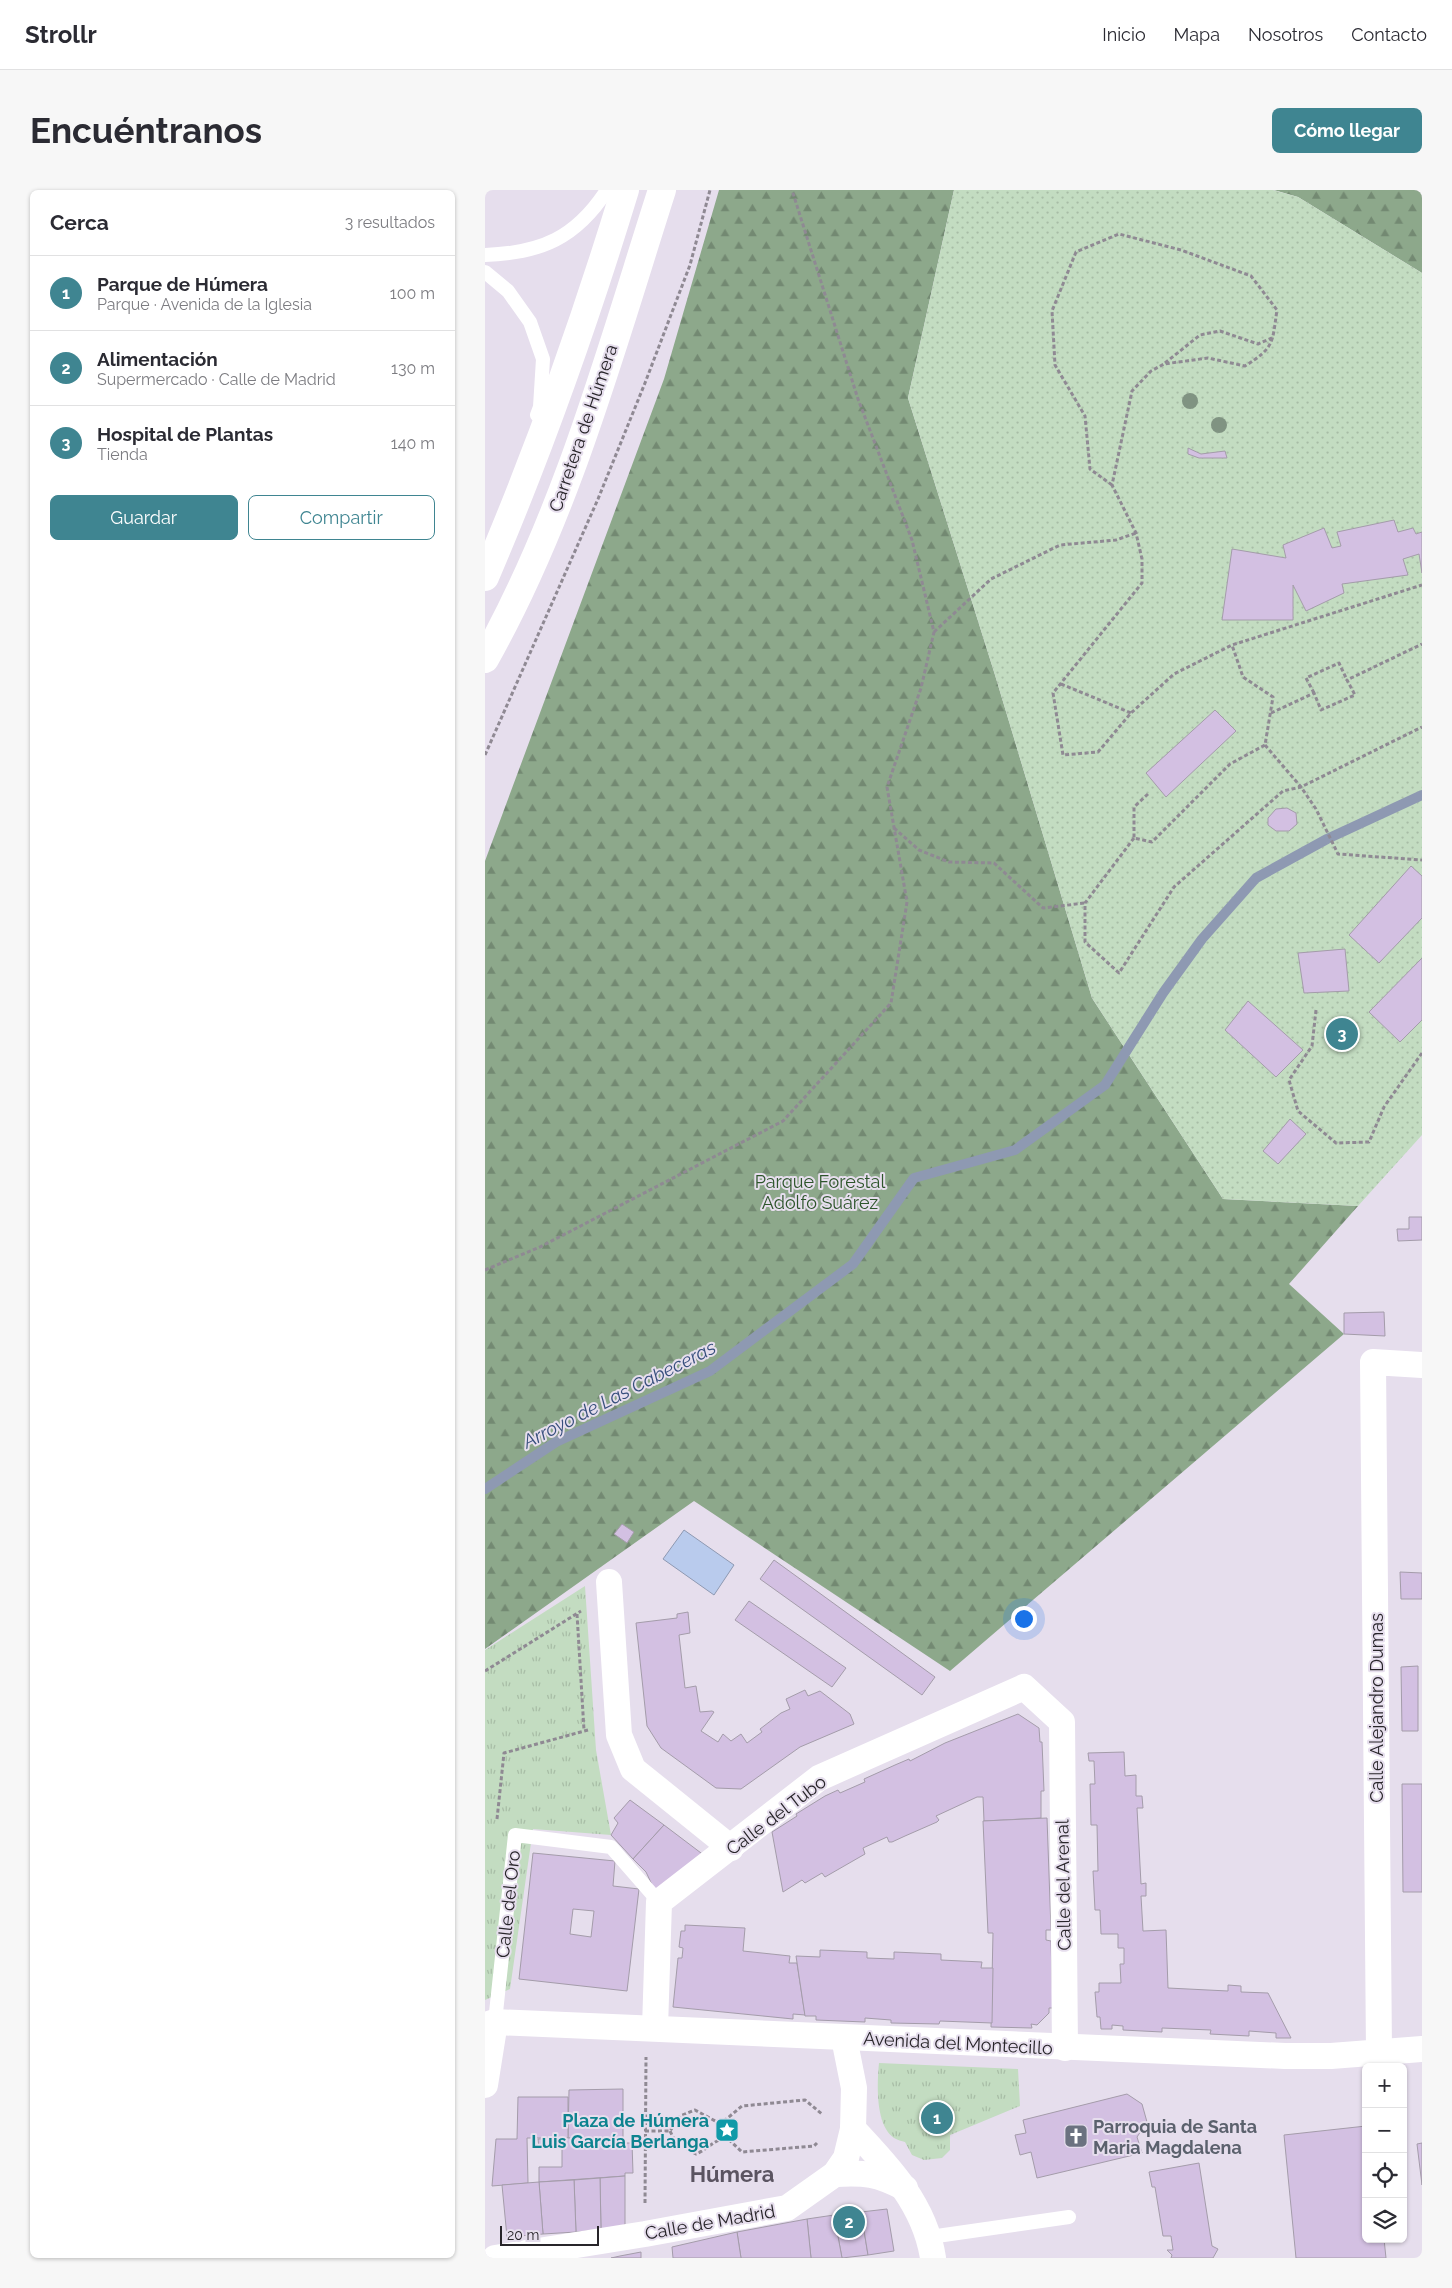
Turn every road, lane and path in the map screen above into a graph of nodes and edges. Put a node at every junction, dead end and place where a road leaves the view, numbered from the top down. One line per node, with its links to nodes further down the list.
1 (607, 190): 6 (lane)
2 (625, 190): 13 (main road, Carretera de Húmera)
3 (662, 190): 18 (main road, Carretera de Húmera)
4 (710, 190): 26 (path)
5 (792, 190): 15 (path)
6 (485, 255)
7 (485, 272): 12 (lane)
8 (1273, 338): 9 (path); 9 (path); 10 (path)
9 (1164, 364): 10 (path)
10 (1112, 484): 11 (path)
11 (1136, 533): 15 (path); 20 (path)
12 (485, 570)
13 (485, 577)
14 (1422, 585): 17 (path)
15 (934, 632): 29 (path)
16 (1422, 644): 19 (path)
17 (1233, 645): 22 (path); 23 (path)
18 (485, 659)
19 (1347, 680): 21 (path); 21 (path)
20 (1061, 684): 22 (path); 22 (path)
21 (1313, 694): 23 (path)
22 (1131, 713)
23 (1270, 714): 25 (path)
24 (1422, 727): 27 (path)
25 (1265, 745): 27 (path); 30 (path)
26 (485, 755)
27 (1301, 787): 31 (path); 32 (path)
28 (1148, 794): 30 (path)
29 (894, 828): 32 (path); 35 (path)
30 (1134, 838): 32 (path)
31 (1422, 860)
32 (1085, 903)
33 (1317, 1010): 34 (path)
34 (1422, 1053)
35 (485, 1270)
36 (1422, 1365): 48 (street, Calle Alejandro Dumas)
37 (609, 1582): 41 (street)
38 (485, 1671): 40 (path)
39 (1061, 1722): 41 (street, Calle del Tubo); 46 (street, Calle del Arenal)
40 (497, 1820)
41 (731, 1848): 42 (street, Calle del Tubo)
42 (659, 1902): 43 (lane, Calle del Oro); 44 (street)
43 (490, 2024): 44 (street, Avenida del Montecillo); 49 (street)
44 (655, 2028): 45 (street, Avenida del Montecillo); 55 (path)
45 (844, 2038): 46 (street, Avenida del Montecillo); 53 (street, Calle de Madrid)
46 (1065, 2048): 48 (street, Avenida del Montecillo)
47 (1422, 2049): 48 (street, Avenida del Montecillo)
48 (1379, 2053)
49 (485, 2085)
50 (824, 2115): 51 (path); 52 (path); 53 (path)
51 (724, 2121): 54 (path); 56 (path)
52 (825, 2121)
53 (854, 2121): 58 (street, Calle de Madrid); 59 (street)
54 (670, 2130): 55 (path); 56 (path)
55 (645, 2131): 61 (path)
56 (727, 2138): 57 (path)
57 (820, 2141)
58 (835, 2174): 59 (street); 61 (street, Calle de Madrid)
59 (906, 2188): 62 (street)
60 (1069, 2218): 62 (lane)
61 (645, 2234): 63 (street, Calle de Madrid)
62 (932, 2248)
63 (495, 2258)

